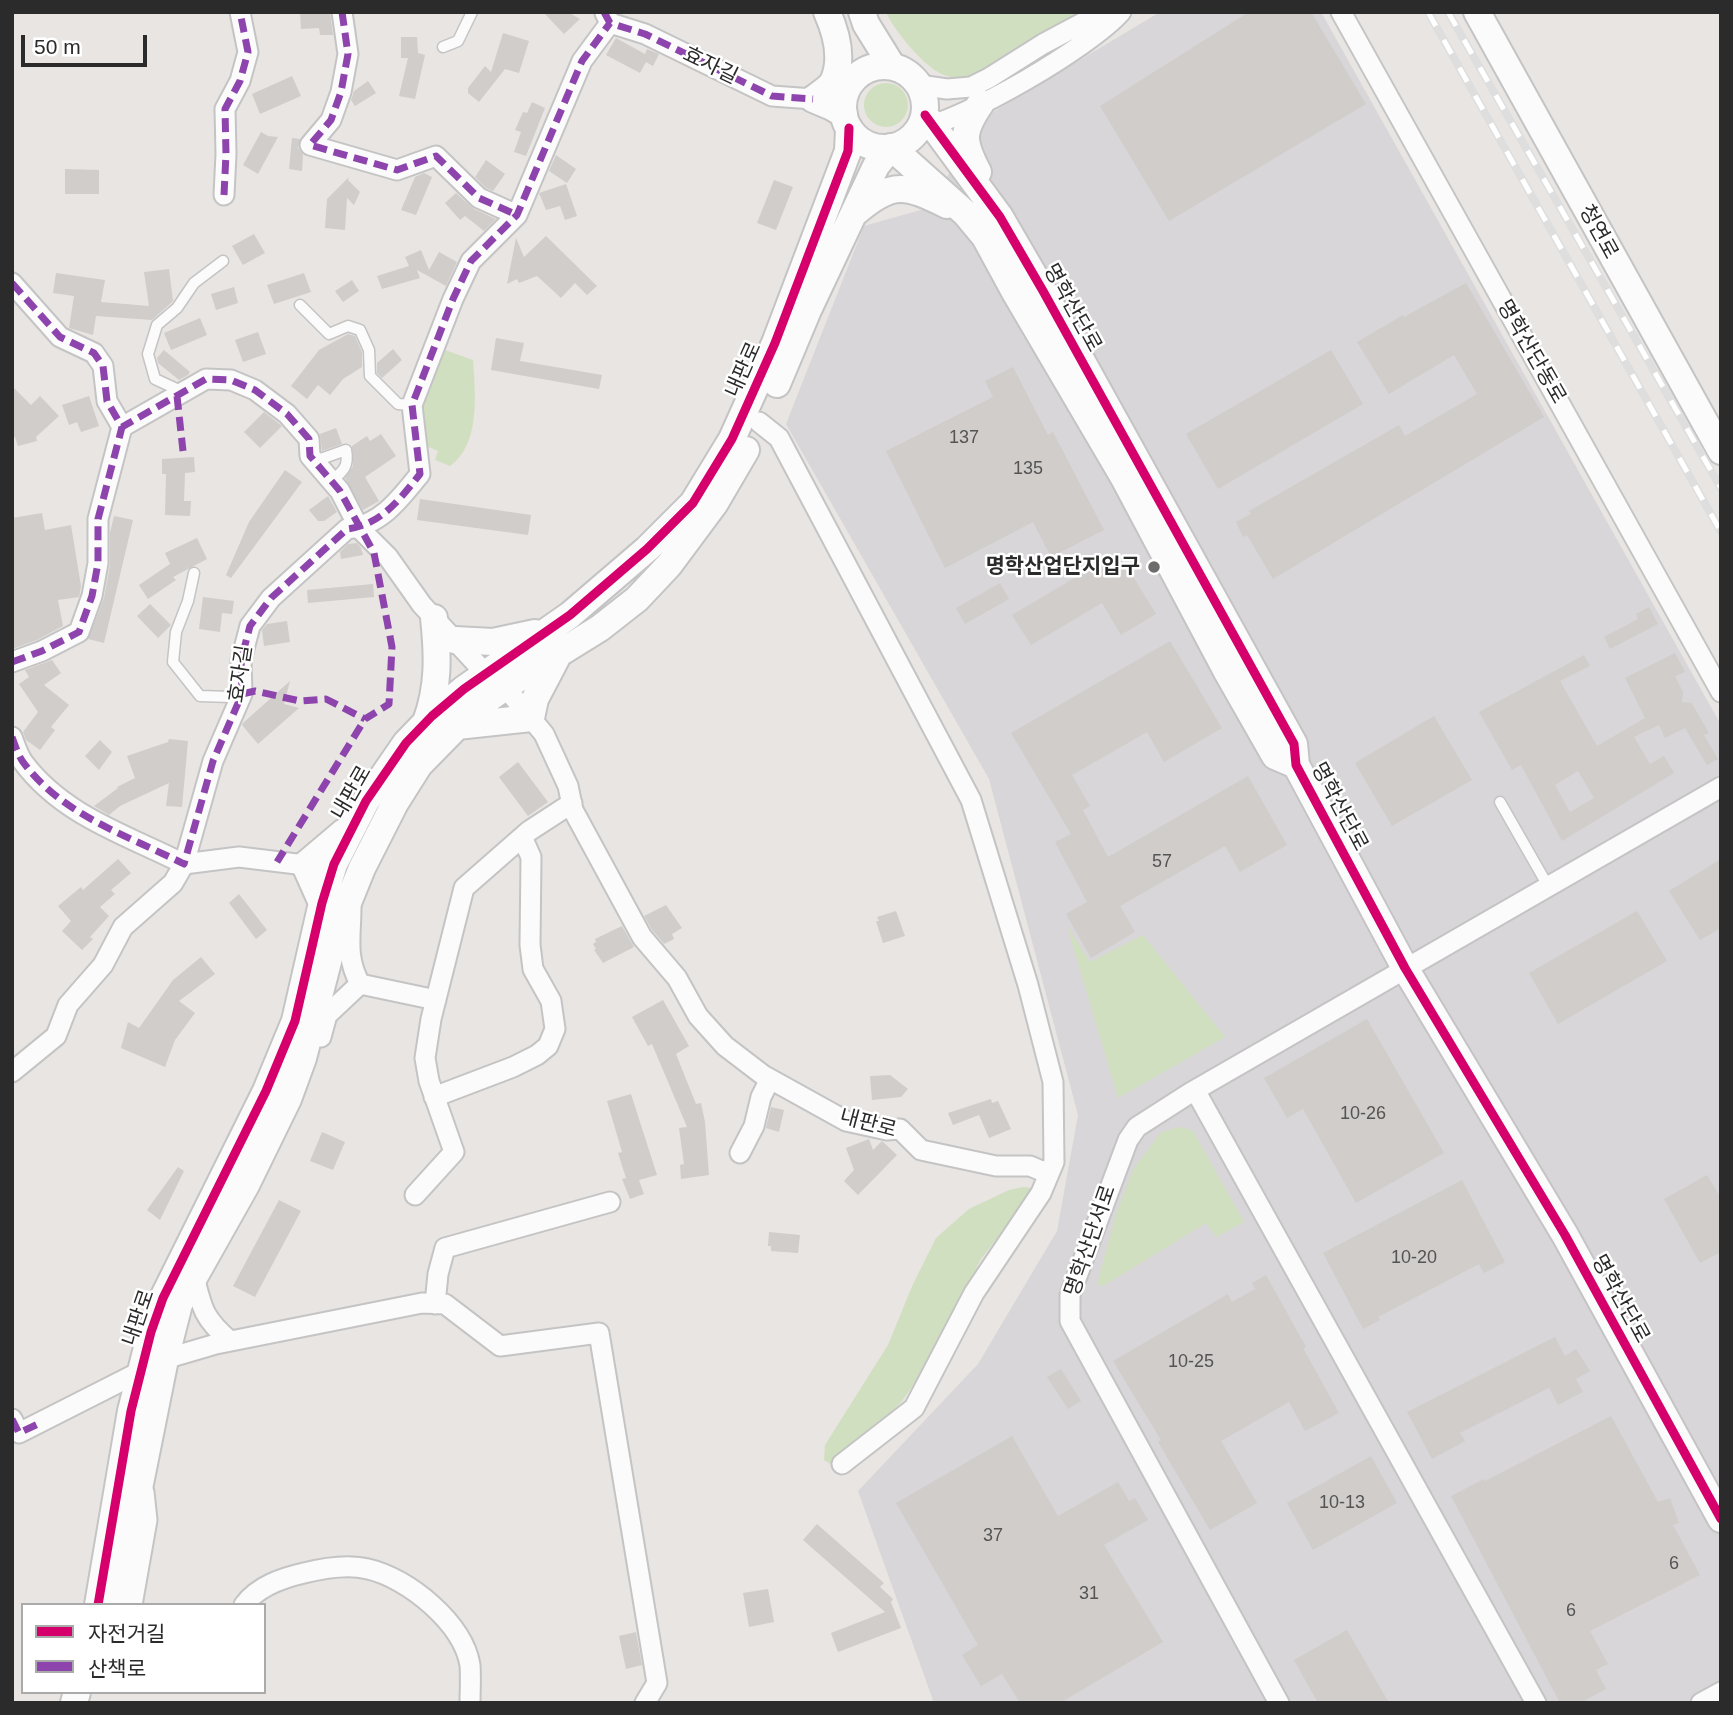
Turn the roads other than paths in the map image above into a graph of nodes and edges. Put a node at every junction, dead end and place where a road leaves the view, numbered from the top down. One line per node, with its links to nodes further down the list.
1 (240, 12): 21 (street)
2 (342, 12): 23 (street)
3 (472, 12): 12 (lane)
4 (827, 12): 16 (street)
5 (839, 12): 14 (street)
6 (862, 12): 13 (street)
7 (1103, 12): 15 (street)
8 (1121, 12): 17 (street)
9 (1341, 12): 44 (street, 명학산단동로)
10 (1476, 12): 33 (street, 청연로)
11 (607, 17): 16 (street, 효자길); 23 (street, 효자길)
12 (443, 47)
13 (892, 66): 14 (street); 15 (street)
14 (856, 77): 18 (street)
15 (919, 85): 19 (street)
16 (813, 99): 18 (street)
17 (981, 103): 19 (street); 25 (street)
18 (846, 121): 20 (street); 39 (street, 내판로)
19 (926, 123): 20 (street); 25 (street, 명학산단로)
20 (891, 146): 22 (street, 명학산단로); 24 (street, 내판로)
21 (224, 195)
22 (965, 213): 24 (street); 50 (street, 명학산단로)
23 (517, 215): 30 (street, 효자길)
24 (852, 215): 31 (street, 내판로)
25 (998, 215): 50 (street, 명학산단로)
26 (223, 261): 29 (lane)
27 (12, 282): 32 (street)
28 (300, 305): 30 (lane)
29 (183, 392): 32 (street); 34 (street)
30 (412, 405): 36 (street, 효자길)
31 (759, 422): 41 (street, 내판로); 70 (street)
32 (121, 427): 42 (street)
33 (1721, 451)
34 (315, 461): 35 (street); 35 (lane)
35 (331, 481): 36 (street)
36 (359, 528): 38 (street); 45 (street, 효자길)
37 (194, 572): 45 (lane)
38 (434, 618): 40 (street); 47 (street)
39 (550, 629): 40 (street); 43 (street, 내판로)
40 (455, 640): 43 (street)
41 (558, 655): 43 (street, 내판로); 46 (street)
42 (12, 662)
43 (495, 680): 46 (street, 내판로); 47 (street, 내판로); 48 (street, 내판로)
44 (1721, 692)
45 (242, 694): 56 (street, 효자길)
46 (531, 718): 48 (street); 53 (street, 내판로)
47 (426, 722): 54 (street, 내판로)
48 (457, 726): 59 (street, 내판로)
49 (12, 737): 56 (street)
50 (1296, 765): 61 (street, 명학산단로)
51 (1721, 787): 58 (street, 명학산단서로)
52 (1500, 802): 58 (lane)
53 (572, 803): 55 (street); 66 (street, 내판로)
54 (359, 815): 57 (street); 60 (street, 내판로)
55 (522, 837): 63 (street); 68 (street)
56 (184, 864): 57 (street); 65 (street, 효자길)
57 (305, 865): 60 (street)
58 (1548, 886): 61 (street, 명학산단서로)
59 (351, 895): 62 (street); 64 (street, 내판로)
60 (322, 903): 77 (street, 내판로)
61 (1405, 968): 67 (street, 명학산단서로); 81 (street, 명학산단로)
62 (360, 984): 63 (street); 64 (street)
63 (436, 1000): 68 (street)
64 (300, 1067): 73 (street, 내판로)
65 (12, 1072)
66 (770, 1079): 69 (street); 70 (street, 내판로)
67 (1195, 1090): 89 (street, 명학산단서로); 90 (street)
68 (434, 1097): 71 (street)
69 (740, 1153)
70 (1049, 1174): 79 (street)
71 (415, 1195)
72 (610, 1202): 74 (street)
73 (194, 1276): 75 (street); 76 (street, 내판로)
74 (435, 1304): 75 (street); 88 (street)
75 (230, 1341): 76 (street)
76 (165, 1359): 77 (street); 80 (street, 내판로)
77 (141, 1370): 78 (street); 82 (street, 내판로)
78 (12, 1419)
79 (842, 1464)
80 (143, 1476): 83 (street, 내판로); 84 (street)
81 (1721, 1519)
82 (98, 1603)
83 (115, 1603)
84 (132, 1603)
85 (247, 1603): 87 (street)
86 (1721, 1692): 91 (street)
87 (470, 1703)
88 (645, 1703)
89 (1279, 1703)
90 (1536, 1703)
91 (1701, 1703)

